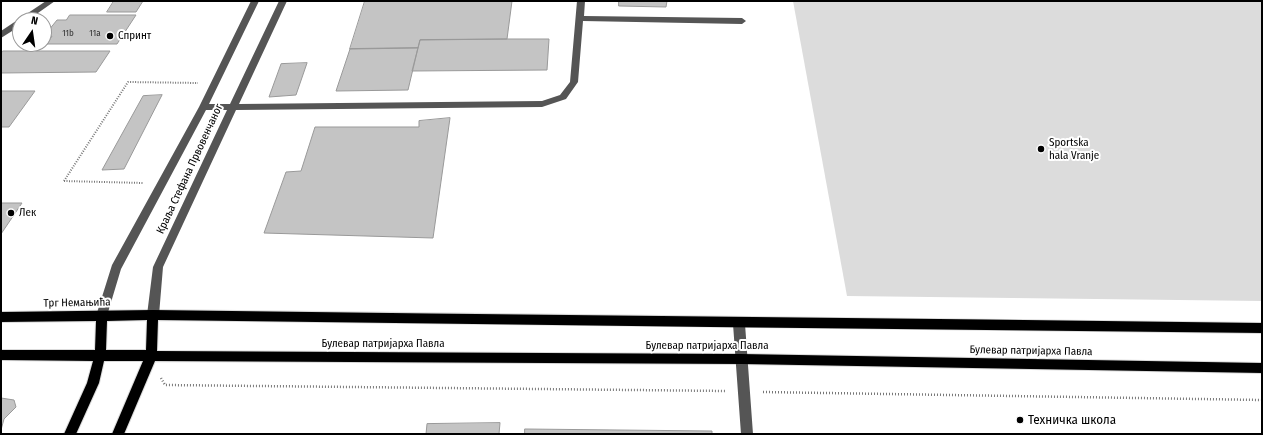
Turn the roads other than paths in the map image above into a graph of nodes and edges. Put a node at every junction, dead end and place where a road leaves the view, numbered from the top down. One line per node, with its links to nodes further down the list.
1 (52, 1): 5 (street)
2 (255, 1): 11 (street, Краља Стефана Првовенчаног)
3 (283, 1): 10 (street, Краља Стефана Првовенчаног)
4 (581, 1): 6 (street)
5 (35, 12)
6 (580, 18): 7 (street); 10 (street)
7 (742, 21)
8 (12, 27): 9 (street)
9 (1, 35)
10 (234, 106): 11 (street); 12 (street, Краља Стефана Првовенчаног)
11 (203, 107): 13 (street, Краља Стефана Првовенчаног)
12 (153, 315): 13 (main road, Трг Немањића); 15 (main road, Булевар патријарха Павла); 19 (main road, Краља Стефана Првовенчаног)
13 (102, 316): 14 (main road, Трг Немањића); 18 (main road)
14 (1, 317)
15 (739, 324): 16 (main road, Булевар патријарха Павла); 20 (street)
16 (1262, 328)
17 (1, 355): 18 (main road)
18 (100, 356): 19 (main road); 22 (main road)
19 (151, 356): 20 (main road, Булевар патријарха Павла); 23 (main road)
20 (741, 359): 21 (main road, Булевар патријарха Павла); 24 (street)
21 (1262, 368)
22 (70, 434)
23 (118, 434)
24 (747, 434)

